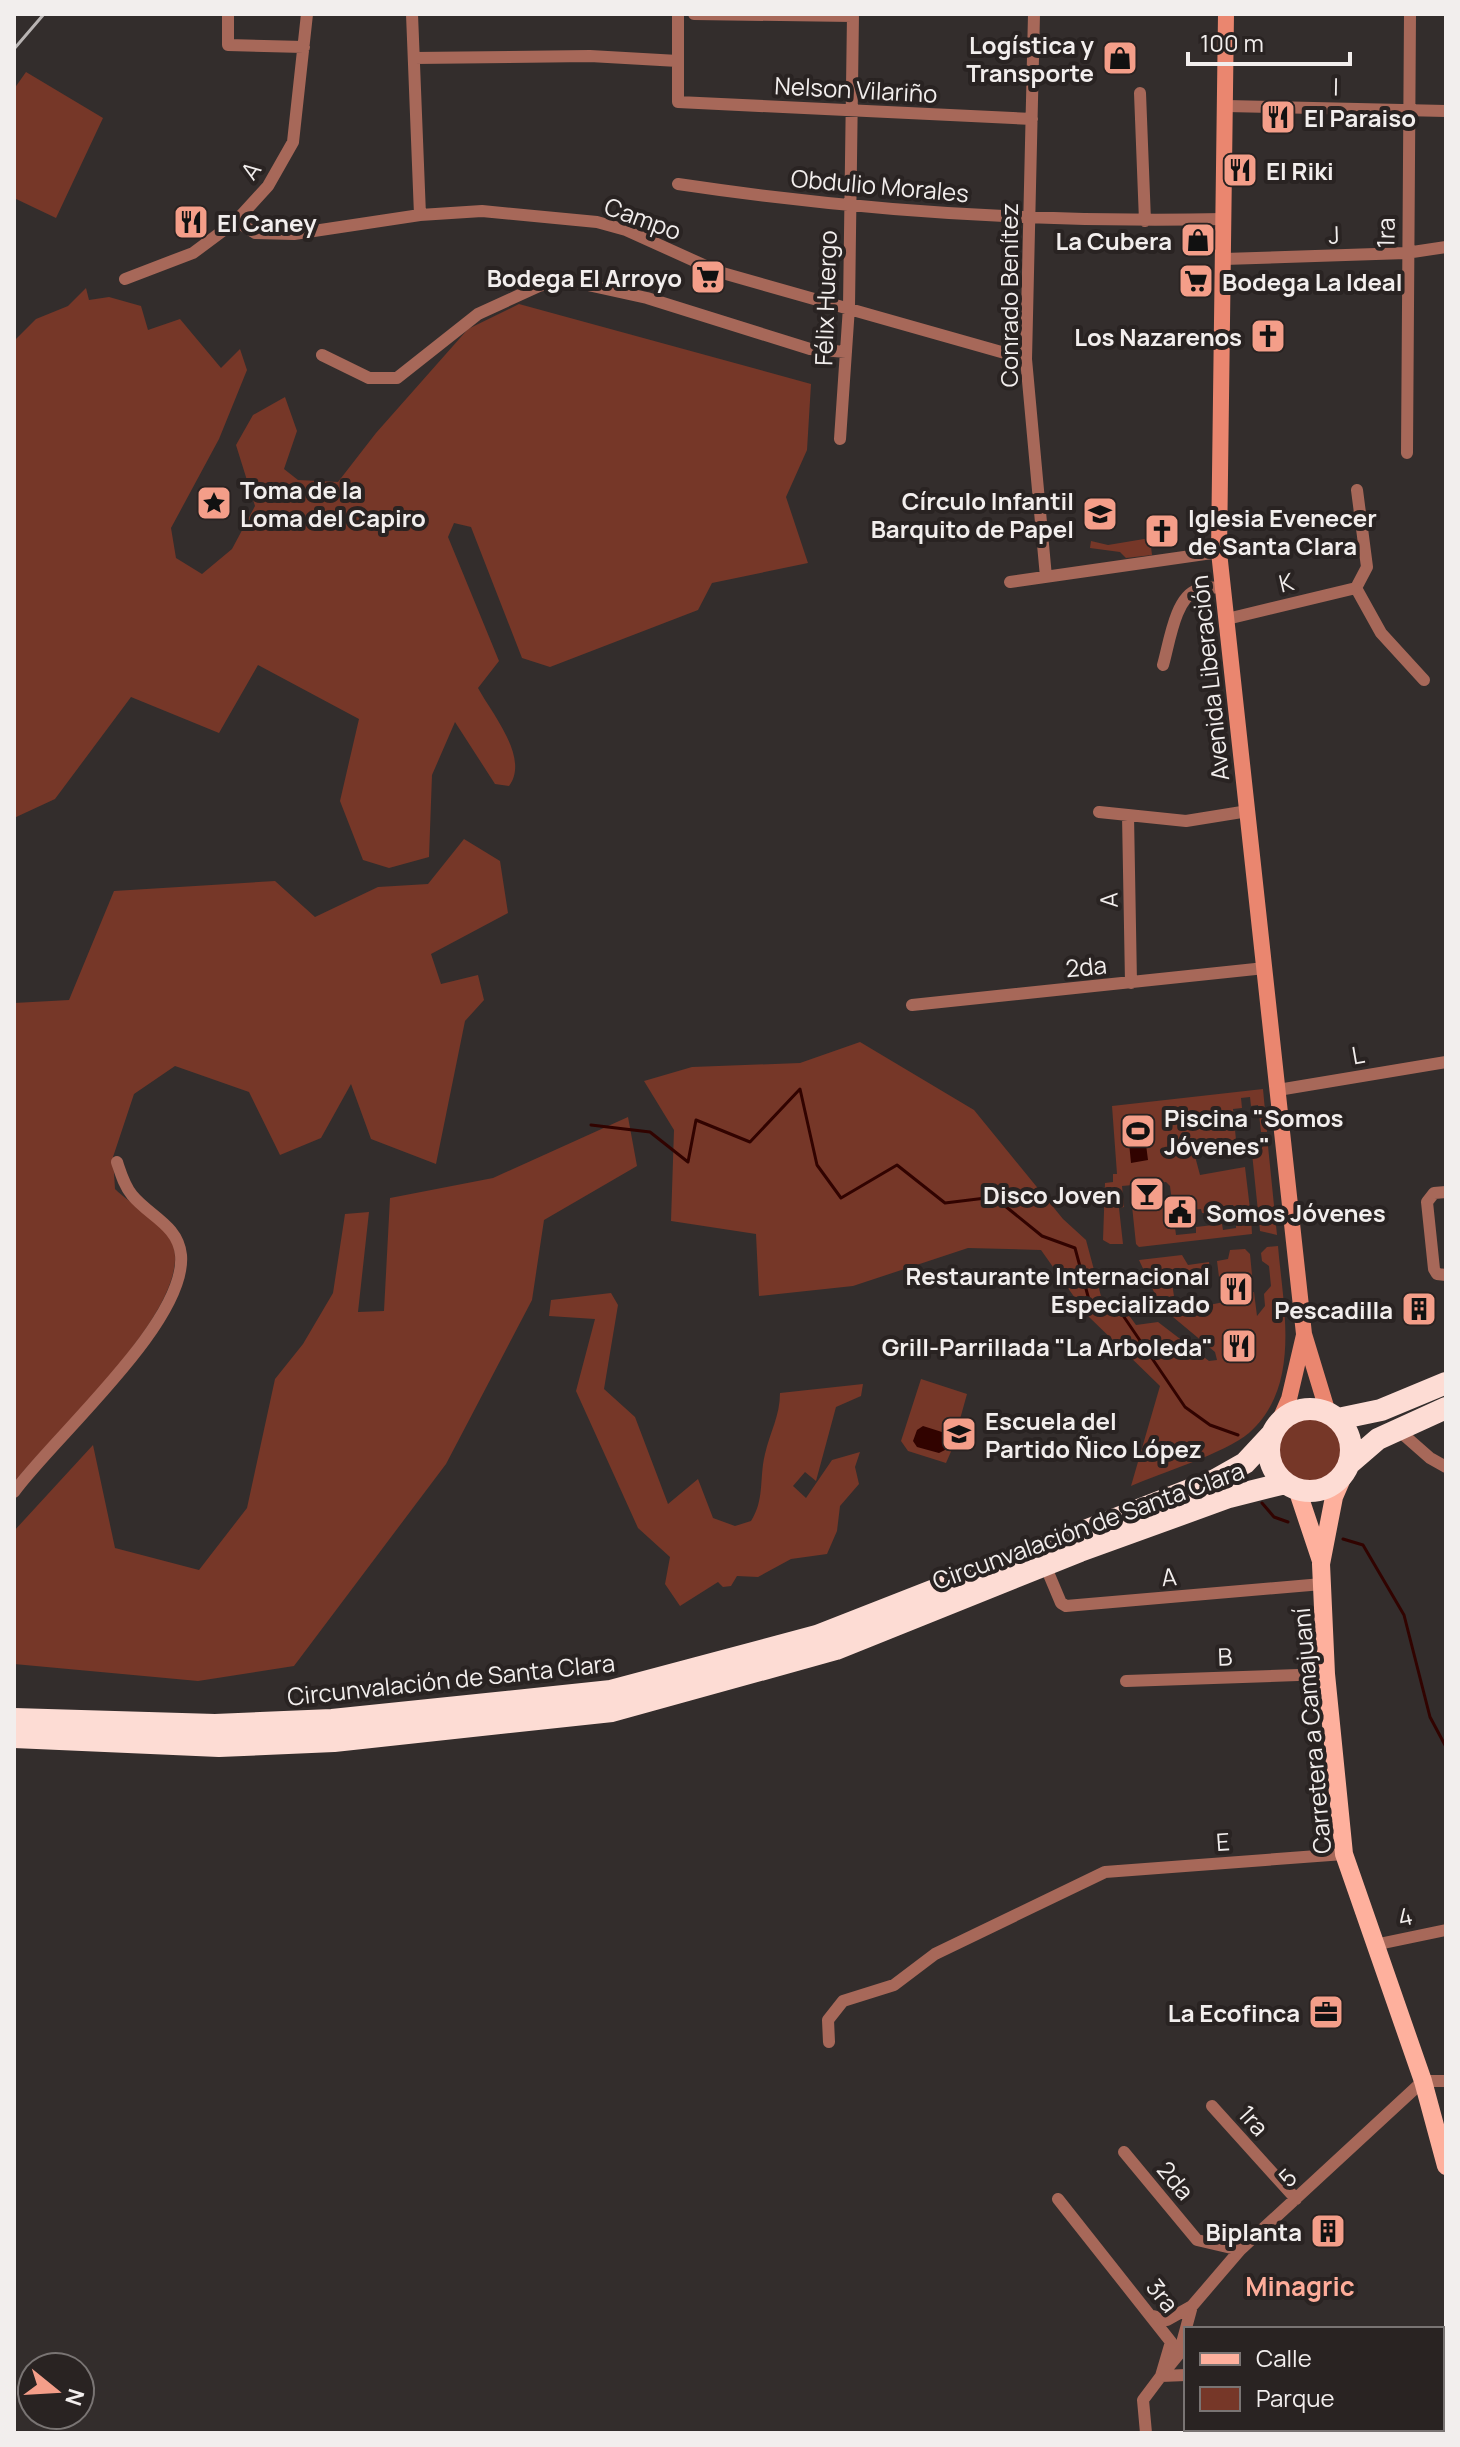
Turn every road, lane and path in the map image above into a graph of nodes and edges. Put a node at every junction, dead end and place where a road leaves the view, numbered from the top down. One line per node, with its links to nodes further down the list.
1 (228, 14): 10 (street)
2 (307, 14): 10 (street, A)
3 (412, 14): 11 (street)
4 (678, 14): 12 (street)
5 (694, 14): 9 (street)
6 (1034, 14): 18 (street, Conrado Benítez)
7 (1226, 14): 14 (main road, Avenida Liberación)
8 (1410, 14): 15 (street, 1ra)
9 (853, 15): 16 (street, Félix Huergo)
10 (304, 47): 24 (street, A)
11 (414, 58): 12 (street); 21 (street)
12 (678, 61): 16 (street, Nelson Vilariño)
13 (1140, 93): 25 (street)
14 (1226, 106): 15 (street, I); 23 (main road, Avenida Liberación)
15 (1409, 110): 17 (street, I); 27 (street, 1ra)
16 (851, 111): 18 (street, Nelson Vilariño); 20 (street, Félix Huergo)
17 (1446, 111)
18 (1032, 119): 22 (street, Conrado Benítez)
19 (678, 184): 20 (street, Obdulio Morales)
20 (850, 206): 22 (street, Obdulio Morales); 30 (street, Félix Huergo)
21 (420, 215): 24 (street, Campo); 30 (street, Campo)
22 (1031, 218): 25 (street, Obdulio Morales); 33 (street, Conrado Benítez)
23 (1224, 219): 25 (street, Obdulio Morales); 28 (main road, Avenida Liberación)
24 (236, 221): 29 (street, A)
25 (1145, 221)
26 (1446, 247): 27 (street, J)
27 (1406, 253): 28 (street, J); 35 (street, 1ra)
28 (1224, 259): 37 (main road, Avenida Liberación)
29 (125, 279)
30 (849, 307): 31 (street, Félix Huergo); 33 (street, Campo)
31 (846, 352): 32 (street); 34 (street, Félix Huergo)
32 (322, 355)
33 (1026, 359): 38 (street, Conrado Benítez)
34 (840, 439)
35 (1407, 453)
36 (1357, 490): 41 (street)
37 (1219, 552): 38 (street); 40 (main road, Avenida Liberación)
38 (1046, 577): 39 (street)
39 (1010, 582)
40 (1223, 587): 42 (main road, Avenida Liberación); 43 (street)
41 (1356, 588): 42 (street, K); 44 (street)
42 (1227, 619): 45 (main road, Avenida Liberación)
43 (1163, 665)
44 (1424, 680)
45 (1248, 811): 47 (street); 48 (main road, Avenida Liberación)
46 (1099, 812): 47 (street)
47 (1128, 815): 49 (street, A)
48 (1265, 968): 49 (street, 2da); 52 (main road, Avenida Liberación)
49 (1131, 983): 50 (street, 2da)
50 (912, 1005)
51 (1446, 1062): 52 (street, L)
52 (1278, 1090): 56 (main road, Avenida Liberación)
53 (117, 1162): 65 (street)
54 (1446, 1192): 55 (street)
55 (1446, 1275)
56 (1304, 1334): 59 (main road, Avenida Liberación); 60 (main road, Avenida Liberación)
57 (1446, 1383): 59 (highway)
58 (1446, 1408): 61 (highway)
59 (1333, 1416): 60 (highway); 63 (highway)
60 (1275, 1429): 64 (highway); 71 (highway, Circunvalación de Santa Clara)
61 (1397, 1429): 62 (street); 63 (highway)
62 (1446, 1467)
63 (1346, 1469): 64 (highway); 66 (main road, Carretera a Camajuaní)
64 (1291, 1486): 66 (main road, Carretera a Camajuaní); 67 (highway, Circunvalación de Santa Clara)
65 (14, 1492)
66 (1321, 1564): 68 (main road, Carretera a Camajuaní)
67 (1045, 1565): 68 (street, A); 72 (highway, Circunvalación de Santa Clara)
68 (1322, 1584): 69 (main road, Carretera a Camajuaní)
69 (1326, 1674): 70 (street, B); 73 (main road, Carretera a Camajuaní)
70 (1126, 1681)
71 (14, 1719)
72 (14, 1737)
73 (1344, 1854): 75 (main road, Carretera a Camajuaní); 76 (street, E)
74 (1446, 1930): 75 (street, 4)
75 (1374, 1945): 77 (main road, Carretera a Camajuaní)
76 (829, 2042)
77 (1423, 2081): 78 (street); 81 (main road, Carretera a Camajuaní); 83 (street, 5)
78 (1446, 2081)
79 (1212, 2106): 83 (street, 1ra)
80 (1124, 2152): 84 (street, 2da)
81 (1446, 2166)
82 (1058, 2199): 86 (street, 3ra)
83 (1296, 2199): 84 (street, 5)
84 (1240, 2250): 85 (street, 5)
85 (1192, 2306): 86 (street); 87 (street, 5)
86 (1153, 2316): 90 (street, 3ra)
87 (1186, 2327)
88 (1184, 2336): 90 (street, 5)
89 (1184, 2375): 90 (street)
90 (1161, 2376): 91 (street, 3ra)
91 (1146, 2433)

